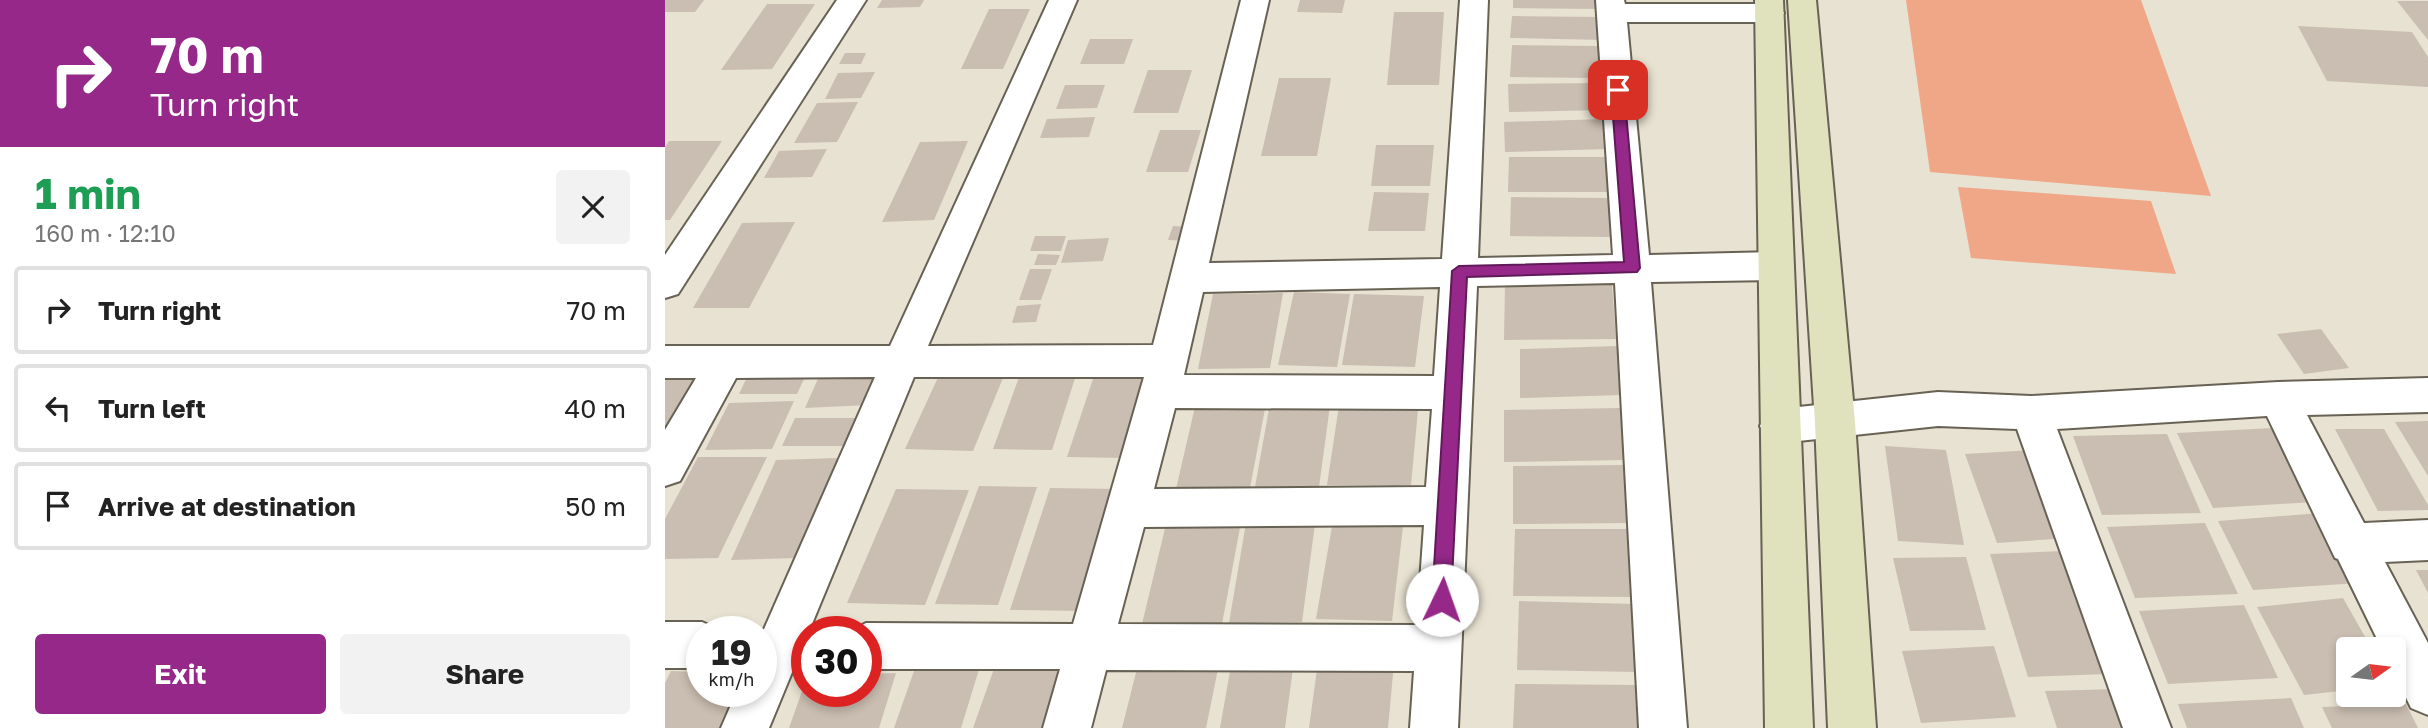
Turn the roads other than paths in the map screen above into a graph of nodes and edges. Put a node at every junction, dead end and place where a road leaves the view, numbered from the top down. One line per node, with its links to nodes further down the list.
1 (852, 0): 12 (street)
2 (1063, 0): 15 (street)
3 (1255, 0): 11 (street)
4 (1474, 0): 10 (street)
5 (1780, 4): 6 (street); 8 (main road); 21 (main road)
6 (1720, 6): 7 (street)
7 (1611, 7): 9 (street)
8 (1775, 266): 9 (street); 22 (main road)
9 (1632, 268): 10 (street); 39 (street)
10 (1459, 271): 11 (street); 17 (street)
11 (1188, 278): 16 (street)
12 (665, 284)
13 (665, 362): 14 (street)
14 (725, 362): 15 (street); 23 (street)
15 (901, 363): 16 (street); 31 (street)
16 (1164, 376): 17 (street); 25 (street)
17 (1454, 393): 24 (street)
18 (2428, 395): 19 (street)
19 (2278, 399): 20 (street); 27 (street)
20 (2031, 413): 21 (street); 42 (street)
21 (1835, 422): 22 (street); 41 (main road)
22 (1780, 426): 40 (main road)
23 (665, 468)
24 (1447, 506): 25 (street); 33 (street)
25 (1128, 508): 30 (street)
26 (2428, 540): 27 (street)
27 (2350, 544): 34 (street)
28 (665, 645): 29 (street)
29 (686, 645)
30 (1091, 645): 32 (street); 33 (street); 37 (street)
31 (783, 646)
32 (882, 646)
33 (1439, 648): 38 (street)
34 (2428, 691)
35 (754, 707): 36 (street)
36 (745, 728)
37 (1067, 728)
38 (1434, 728)
39 (1663, 728)
40 (1789, 728)
41 (1852, 728)
42 (2147, 728)

